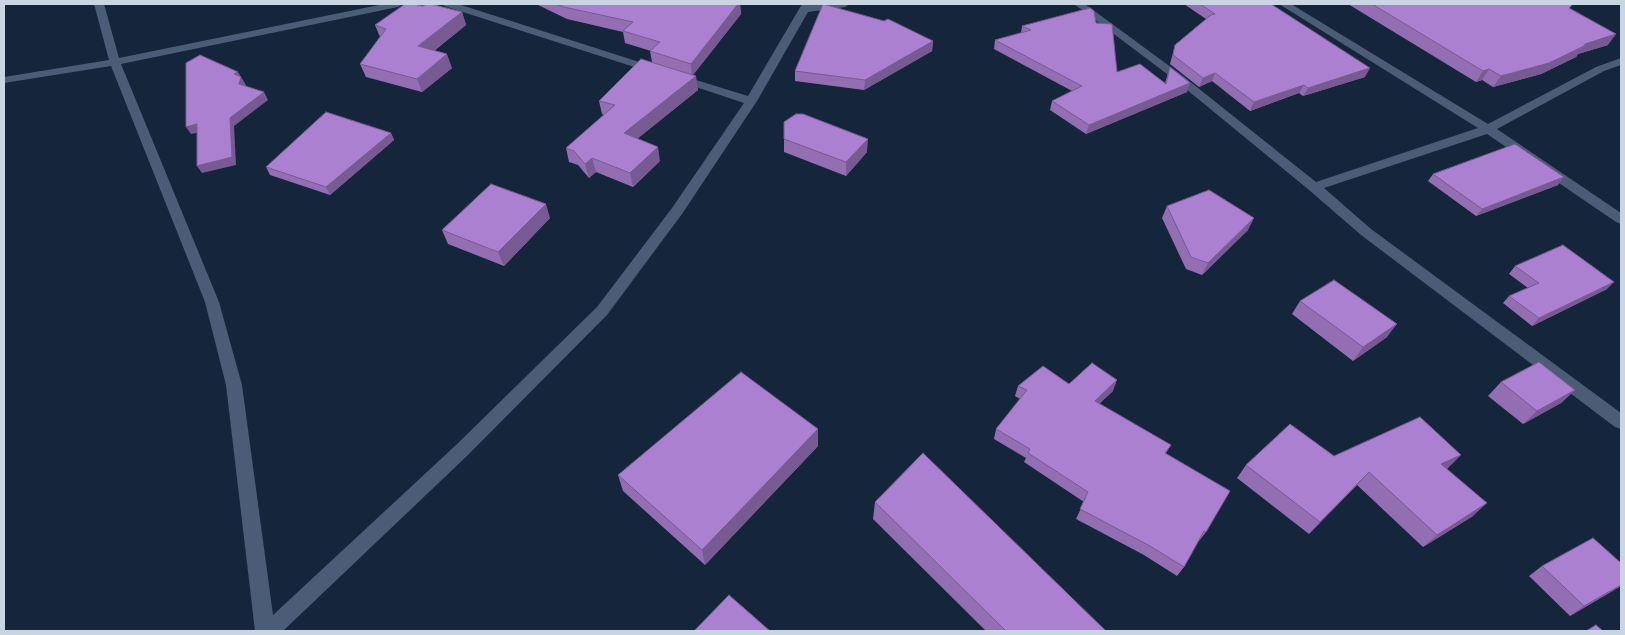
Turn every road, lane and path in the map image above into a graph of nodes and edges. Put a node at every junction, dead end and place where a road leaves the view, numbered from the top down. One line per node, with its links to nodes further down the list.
1 (99, 4): 9 (street)
2 (398, 4): 9 (street)
3 (448, 4): 11 (street)
4 (845, 4): 7 (street)
5 (1079, 4): 13 (street)
6 (1284, 4): 12 (street)
7 (805, 6): 11 (street)
8 (1621, 61): 12 (street)
9 (115, 62): 10 (street); 16 (street)
10 (4, 80)
11 (751, 101): 17 (street)
12 (1488, 129): 13 (street); 14 (street)
13 (1314, 187): 15 (street)
14 (1621, 219)
15 (1621, 422)
16 (265, 631)
17 (269, 631)

